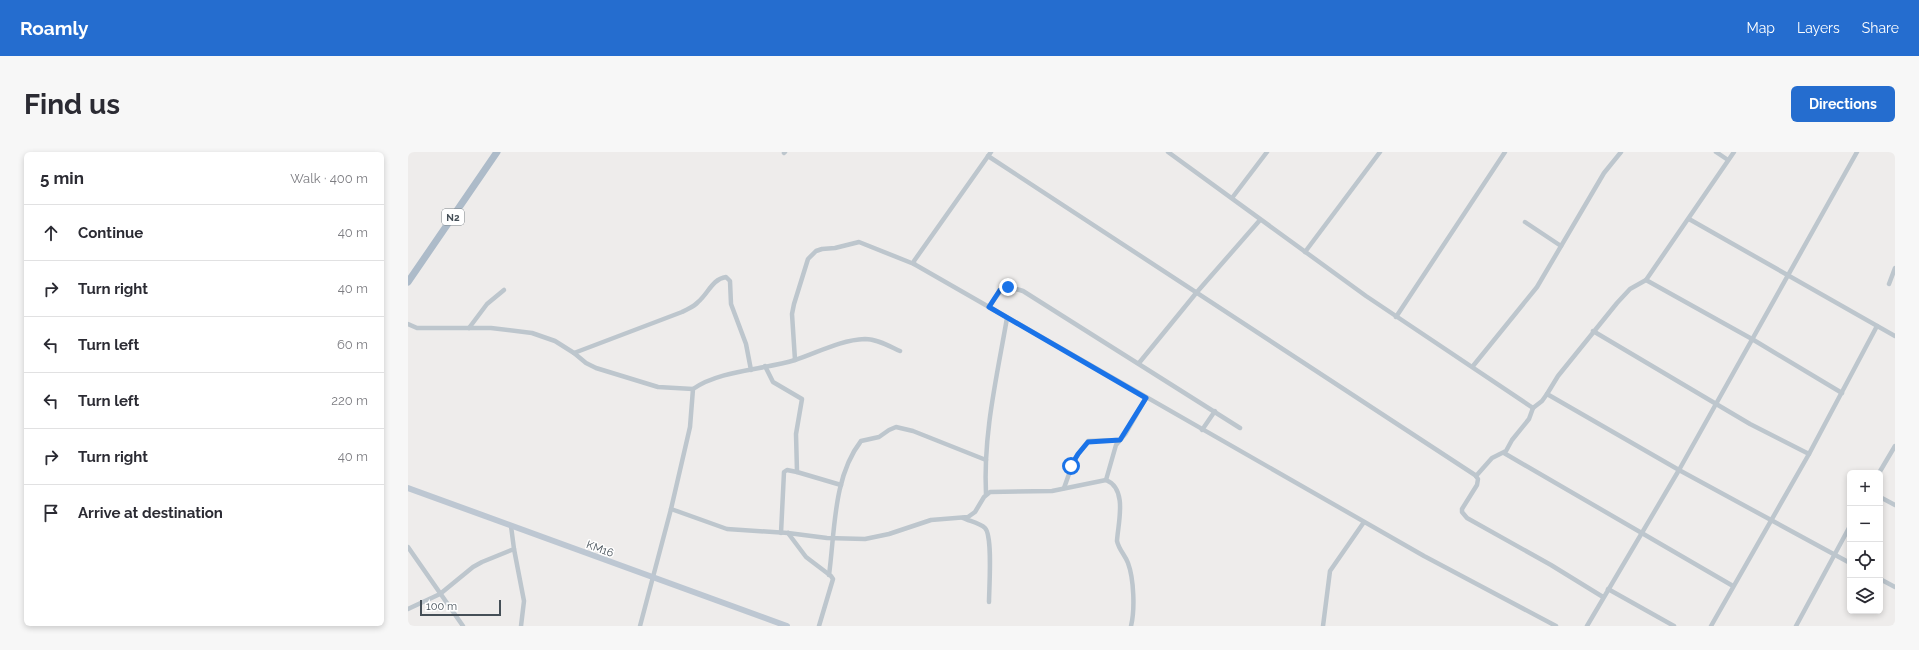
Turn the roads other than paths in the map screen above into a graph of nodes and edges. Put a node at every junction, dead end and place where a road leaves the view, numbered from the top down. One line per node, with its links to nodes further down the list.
1 (497, 152): 22 (main road, N2)
2 (1168, 152): 12 (street)
3 (1267, 152): 12 (street)
4 (1380, 152): 17 (street)
5 (1505, 152): 27 (street)
6 (1621, 152): 16 (street)
7 (1716, 152): 11 (street)
8 (1734, 152): 11 (street)
9 (1857, 152): 20 (street)
10 (990, 154): 18 (street); 25 (street)
11 (1728, 160): 13 (street)
12 (1232, 198): 14 (street)
13 (1689, 219): 20 (street); 21 (street)
14 (1260, 220): 17 (street); 25 (street)
15 (1525, 222): 16 (street)
16 (1561, 246): 40 (street)
17 (1305, 252): 27 (street)
18 (914, 264): 26 (street); 37 (street)
19 (1895, 268): 23 (street)
20 (1787, 275): 30 (street); 34 (street)
21 (1646, 280): 32 (street); 34 (street)
22 (408, 282)
23 (1889, 284)
24 (504, 290): 31 (street)
25 (1196, 292): 38 (street); 59 (street)
26 (989, 307): 28 (street); 38 (street)
27 (1396, 316): 40 (street)
28 (1007, 318): 45 (street); 55 (street)
29 (408, 324): 31 (street)
30 (1877, 326): 33 (street); 43 (street)
31 (469, 328): 36 (street)
32 (1593, 331): 44 (street); 46 (street)
33 (1895, 336)
34 (1752, 339): 43 (street); 46 (street)
35 (900, 351): 37 (street)
36 (574, 352): 41 (street); 42 (street)
37 (795, 360): 39 (street)
38 (1139, 363): 48 (street)
39 (764, 366): 41 (street); 58 (street)
40 (1473, 366): 47 (street)
41 (752, 370): 42 (street)
42 (693, 390): 67 (street)
43 (1842, 393): 54 (street)
44 (1547, 394): 47 (street); 56 (street)
45 (1146, 398): 50 (street); 51 (street)
46 (1715, 404): 54 (street); 56 (street)
47 (1533, 408): 53 (street)
48 (1216, 411): 49 (street); 50 (street)
49 (1240, 428)
50 (1202, 430): 70 (street)
51 (1120, 440): 60 (street); 63 (street)
52 (1895, 446): 57 (street)
53 (1504, 453): 59 (street); 75 (street)
54 (1809, 454): 69 (street)
55 (986, 460): 61 (street); 64 (street)
56 (1678, 470): 69 (street); 75 (street)
57 (1882, 470)
58 (797, 472): 61 (street); 73 (street)
59 (1476, 476): 88 (street)
60 (1106, 480): 63 (street); 96 (street)
61 (841, 485): 76 (street)
62 (408, 488): 71 (street, KM16)
63 (1064, 488): 64 (street)
64 (986, 494): 68 (street)
65 (1883, 499): 66 (street)
66 (1895, 505)
67 (671, 510): 73 (street); 82 (street)
68 (961, 517): 76 (street); 89 (street)
69 (1769, 521): 79 (street); 84 (street)
70 (1364, 522): 97 (street); 98 (street)
71 (511, 526): 78 (street); 82 (street, KM16)
72 (1847, 531): 79 (street)
73 (781, 533): 74 (street)
74 (788, 533): 76 (street); 81 (street)
75 (1641, 533): 84 (street); 86 (street)
76 (834, 538): 81 (street)
77 (408, 546): 87 (street)
78 (514, 549): 87 (street); 92 (street)
79 (1834, 554): 80 (street); 102 (street)
80 (1847, 561)
81 (829, 574): 95 (street)
82 (652, 578): 93 (street); 94 (street, KM16)
83 (1883, 581): 85 (street)
84 (1733, 586): 101 (street)
85 (1895, 587)
86 (1608, 589): 88 (street); 100 (street)
87 (440, 594): 90 (street); 91 (street)
88 (1603, 597): 99 (street)
89 (989, 602)
90 (408, 609)
91 (461, 625)
92 (521, 626)
93 (640, 626)
94 (787, 626)
95 (819, 626)
96 (1131, 626)
97 (1323, 626)
98 (1556, 626)
99 (1587, 626)
100 (1674, 626)
101 (1711, 626)
102 (1796, 626)

